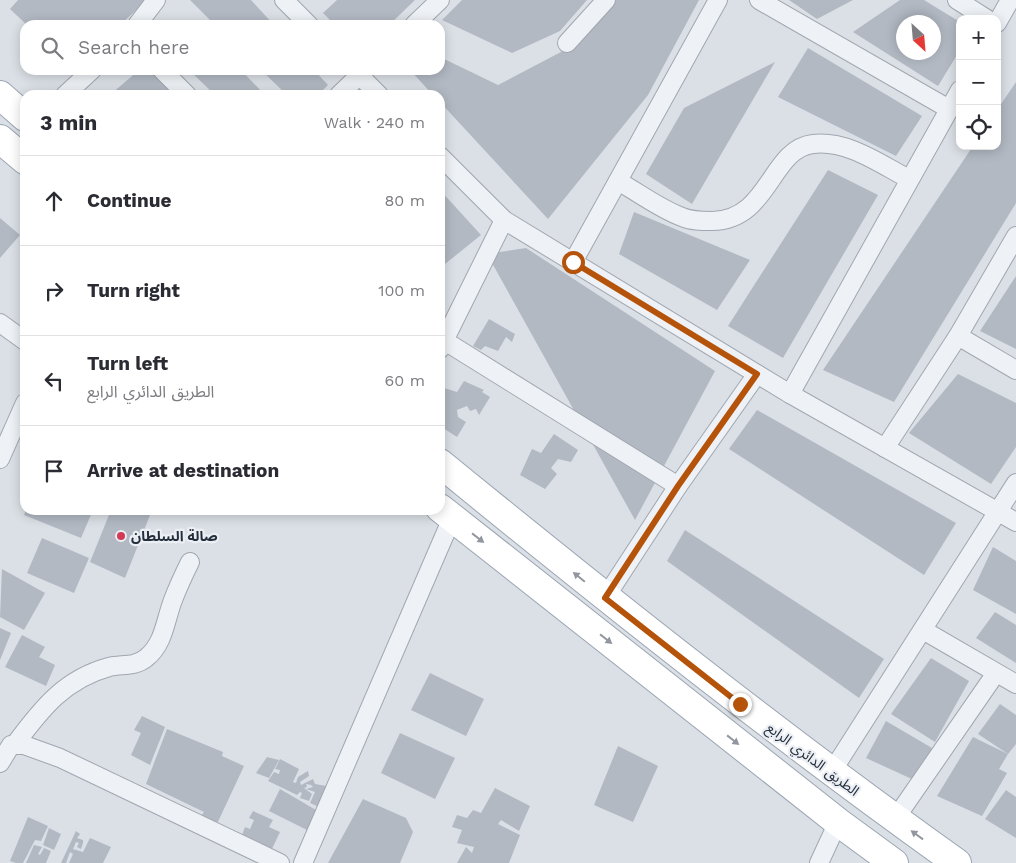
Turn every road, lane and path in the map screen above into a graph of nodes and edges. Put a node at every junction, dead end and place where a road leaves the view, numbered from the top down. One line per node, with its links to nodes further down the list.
1 (156, 0): 11 (street)
2 (440, 0): 13 (street)
3 (606, 0): 14 (street)
4 (718, 0): 31 (street)
5 (759, 0): 25 (street)
6 (957, 0): 9 (street)
7 (1010, 0): 10 (street)
8 (294, 3): 12 (street)
9 (981, 15)
10 (1001, 16)
11 (142, 20)
12 (306, 20)
13 (419, 20)
14 (567, 43)
15 (87, 75): 19 (street)
16 (167, 75): 20 (street)
17 (356, 75): 21 (street)
18 (362, 75): 22 (street)
19 (70, 90)
20 (183, 90)
21 (343, 90)
22 (375, 90)
23 (0, 96): 26 (main road)
24 (956, 97): 25 (street)
25 (949, 110): 30 (street)
26 (20, 112)
27 (0, 139): 28 (main road)
28 (20, 156)
29 (445, 161): 32 (street)
30 (909, 179): 31 (street); 42 (street)
31 (618, 182): 34 (street)
32 (504, 220): 34 (street); 37 (street)
33 (1016, 236): 36 (street)
34 (573, 262): 41 (street)
35 (0, 324): 38 (street)
36 (958, 336): 40 (street); 44 (street)
37 (445, 337)
38 (20, 338)
39 (445, 345): 48 (street)
40 (1016, 370)
41 (757, 374): 42 (street); 48 (street)
42 (790, 394): 44 (street)
43 (20, 415): 45 (street)
44 (885, 448): 49 (street)
45 (0, 459)
46 (445, 467): 53 (main road, الطريق الدائري الرابع, one-way to 46)
47 (1016, 483): 49 (street)
48 (678, 486): 53 (street)
49 (997, 511): 51 (street); 54 (street)
50 (446, 513): 61 (main road, one-way to 61); 63 (street)
51 (1016, 522)
52 (190, 562): 57 (street)
53 (605, 598): 59 (main road, الطريق الدائري الرابع)
54 (923, 630): 55 (street); 59 (street)
55 (996, 673): 56 (street); 60 (street)
56 (1016, 684)
57 (16, 744): 58 (street); 62 (street)
58 (0, 763)
59 (831, 773): 60 (main road, الطريق الدائري الرابع)
60 (896, 819): 66 (main road, الطريق الدائري الرابع, one-way to 60)
61 (838, 822): 64 (street); 65 (main road)
62 (280, 863)
63 (303, 863)
64 (819, 863)
65 (894, 863)
66 (957, 863)

